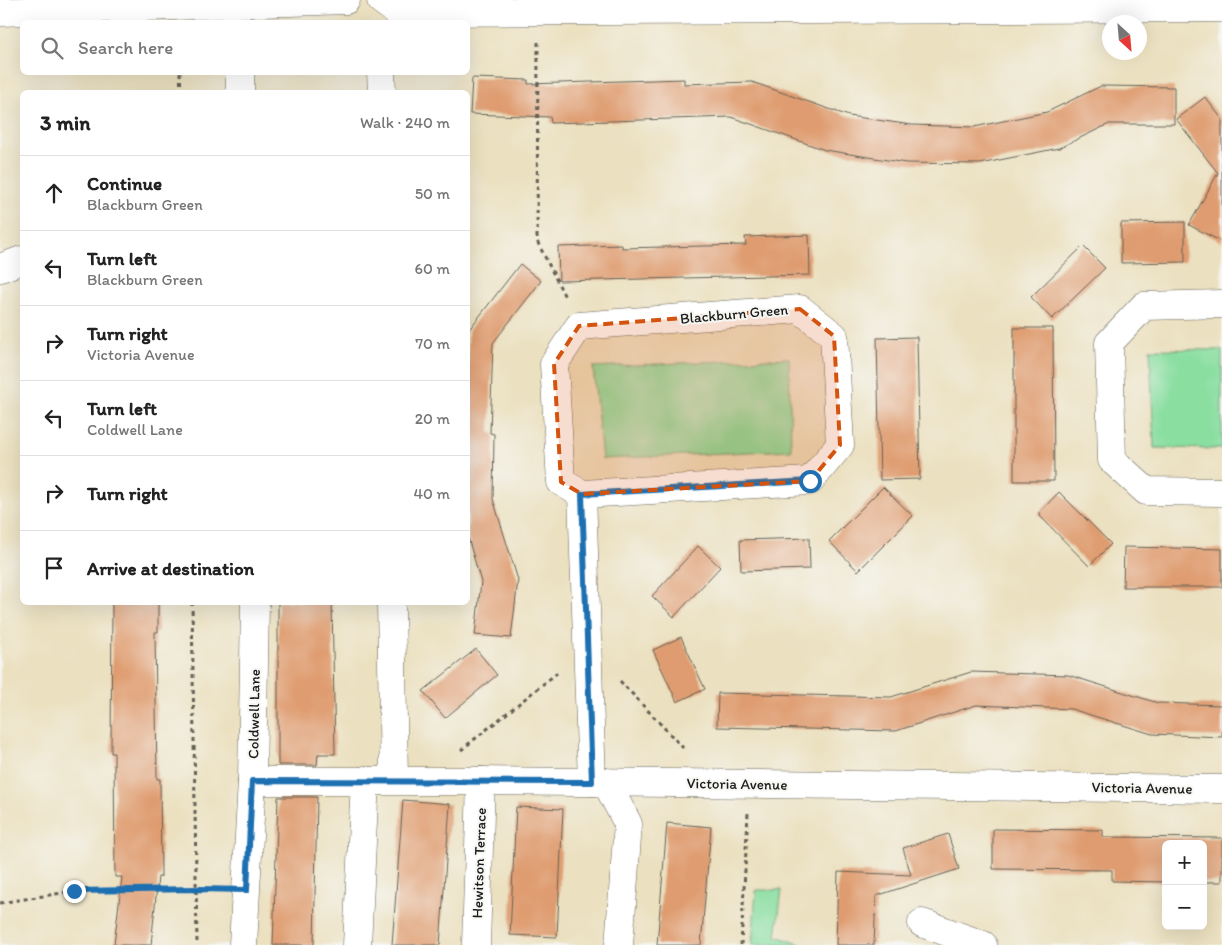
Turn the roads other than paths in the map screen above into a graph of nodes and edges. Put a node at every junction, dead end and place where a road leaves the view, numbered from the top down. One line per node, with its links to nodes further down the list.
1 (346, 0): 3 (street)
2 (380, 0): 4 (street); 6 (street)
3 (238, 8): 5 (street)
4 (1222, 8)
5 (0, 12)
6 (380, 20)
7 (240, 75): 9 (street)
8 (381, 75): 10 (street)
9 (240, 90)
10 (382, 90)
11 (20, 261): 12 (street)
12 (0, 268)
13 (1222, 304): 14 (street)
14 (1222, 492)
15 (582, 494): 15 (street, Blackburn Green); 22 (street)
16 (255, 605): 20 (street, Coldwell Lane)
17 (391, 605): 19 (street)
18 (365, 780): 19 (street, Victoria Avenue); 20 (street, Victoria Avenue); 26 (street)
19 (394, 780): 21 (street, Victoria Avenue)
20 (252, 781): 25 (street, Coldwell Lane)
21 (481, 781): 22 (street, Victoria Avenue); 27 (street, Hewitson Terrace)
22 (599, 782): 23 (street, Victoria Avenue); 28 (street)
23 (1222, 789)
24 (922, 923): 29 (street)
25 (243, 945)
26 (357, 945)
27 (476, 945)
28 (619, 945)
29 (983, 945)

